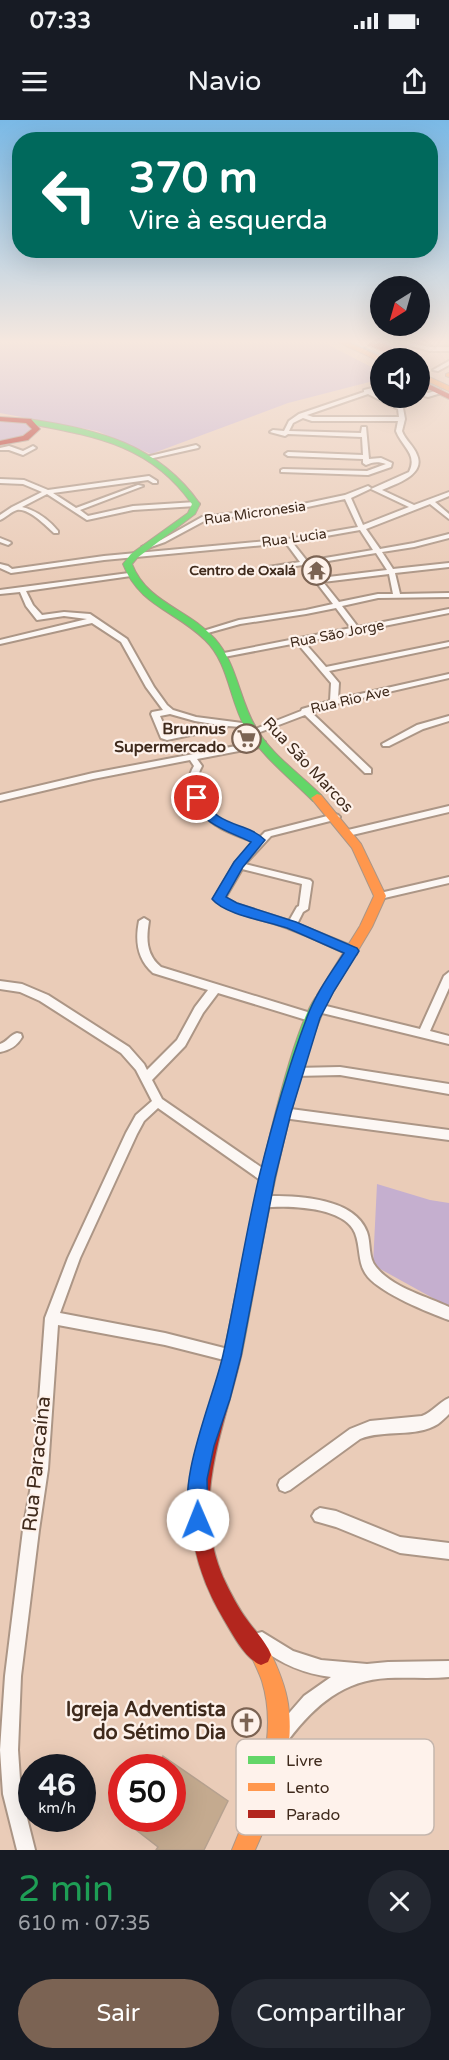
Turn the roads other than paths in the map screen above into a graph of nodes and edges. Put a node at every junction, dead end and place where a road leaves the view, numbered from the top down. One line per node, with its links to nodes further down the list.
1 (364, 420): 9 (street)
2 (22, 421): 10 (main road)
3 (25, 421): 7 (main road)
4 (293, 421): 8 (street)
5 (401, 421): 20 (street)
6 (273, 432): 8 (street)
7 (89, 433): 10 (main road); 14 (main road)
8 (285, 434): 9 (street)
9 (364, 435): 15 (street)
10 (27, 444): 11 (main road)
11 (1, 447)
12 (196, 447): 14 (street)
13 (288, 454): 15 (street)
14 (149, 458): 25 (main road)
15 (365, 459): 17 (street); 17 (street)
16 (283, 471): 17 (street)
17 (368, 473): 19 (street)
18 (0, 481): 21 (street)
19 (368, 488): 20 (street); 23 (street, Rua Micronesia)
20 (377, 490): 27 (street)
21 (47, 492): 28 (street); 29 (street); 29 (street)
22 (449, 494): 24 (street, Rua Lucia)
23 (347, 497): 32 (street); 38 (street, Rua Micronesia)
24 (431, 501): 27 (street, Rua Lucia); 31 (street)
25 (196, 504): 29 (street); 38 (main road)
26 (0, 507): 28 (street)
27 (415, 508): 32 (street, Rua Lucia)
28 (12, 510): 30 (street); 33 (street)
29 (75, 510)
30 (0, 518)
31 (449, 518)
32 (362, 528): 36 (street, Rua Lucia); 39 (street)
33 (56, 532)
34 (447, 539): 39 (street)
35 (0, 540): 37 (street)
36 (288, 541): 38 (street, Rua Lucia); 40 (street)
37 (8, 543)
38 (139, 551): 42 (street); 45 (main road)
39 (379, 551): 40 (street); 44 (street)
40 (306, 563): 43 (street); 46 (street)
41 (449, 565): 44 (street)
42 (0, 566)
43 (262, 570)
44 (391, 571): 46 (street); 50 (street)
45 (129, 575): 47 (street); 56 (main road, Rua São Marcos)
46 (320, 580): 52 (street)
47 (21, 589): 48 (street); 54 (street)
48 (0, 592)
49 (447, 595): 50 (street); 51 (street)
50 (397, 597): 52 (street)
51 (449, 603)
52 (338, 605): 55 (street); 56 (street)
53 (449, 611): 55 (street, Rua São Jorge)
54 (93, 620): 58 (street); 65 (street)
55 (357, 630): 57 (street, Rua São Jorge)
56 (204, 632): 60 (main road, Rua São Marcos)
57 (299, 641): 60 (street, Rua São Jorge); 61 (street)
58 (0, 642)
59 (449, 644): 61 (street)
60 (224, 655): 68 (main road, Rua São Marcos)
61 (324, 670): 63 (street)
62 (449, 676): 63 (street, Rua Rio Ave)
63 (334, 702): 64 (street, Rua Rio Ave)
64 (305, 711): 68 (street, Rua Rio Ave); 72 (street)
65 (170, 712): 67 (street); 67 (street)
66 (449, 718): 70 (street)
67 (230, 724): 68 (street)
68 (251, 729): 69 (main road, Rua São Marcos)
69 (262, 744): 71 (street); 75 (main road, Rua São Marcos)
70 (386, 744)
71 (192, 757): 73 (street); 77 (street)
72 (368, 771)
73 (0, 798)
74 (449, 809): 76 (street)
75 (335, 817): 76 (main road, Rua São Marcos); 77 (street)
76 (348, 833): 80 (main road, Rua São Marcos)
77 (259, 840): 78 (street)
78 (238, 865): 82 (street); 82 (street)
79 (449, 880): 80 (street)
80 (380, 896): 83 (main road)
81 (144, 921): 86 (street)
82 (291, 925): 83 (street)
83 (352, 951): 87 (main road)
84 (449, 977): 88 (street)
85 (0, 985): 93 (street)
86 (216, 987): 87 (street); 93 (street)
87 (315, 1013): 88 (street); 92 (main road)
88 (424, 1032): 90 (street)
89 (16, 1037): 91 (street)
90 (449, 1040)
91 (0, 1048)
92 (295, 1072): 94 (street); 96 (main road)
93 (147, 1078): 95 (street)
94 (449, 1089)
95 (158, 1102): 98 (street); 101 (street, Rua Paracaína)
96 (283, 1113): 97 (street); 98 (main road)
97 (449, 1135)
98 (267, 1178): 99 (main road)
99 (262, 1203): 100 (street); 102 (main road)
100 (449, 1314)
101 (52, 1318): 102 (street); 112 (street, Rua Paracaína)
102 (232, 1356): 107 (main road)
103 (449, 1404): 104 (street)
104 (285, 1485)
105 (320, 1516): 106 (street)
106 (449, 1551)
107 (251, 1642): 109 (street); 110 (main road)
108 (449, 1669): 109 (street)
109 (369, 1672): 110 (street)
110 (279, 1739)
111 (249, 1835): 113 (main road)
112 (26, 1850)
113 (243, 1850)

